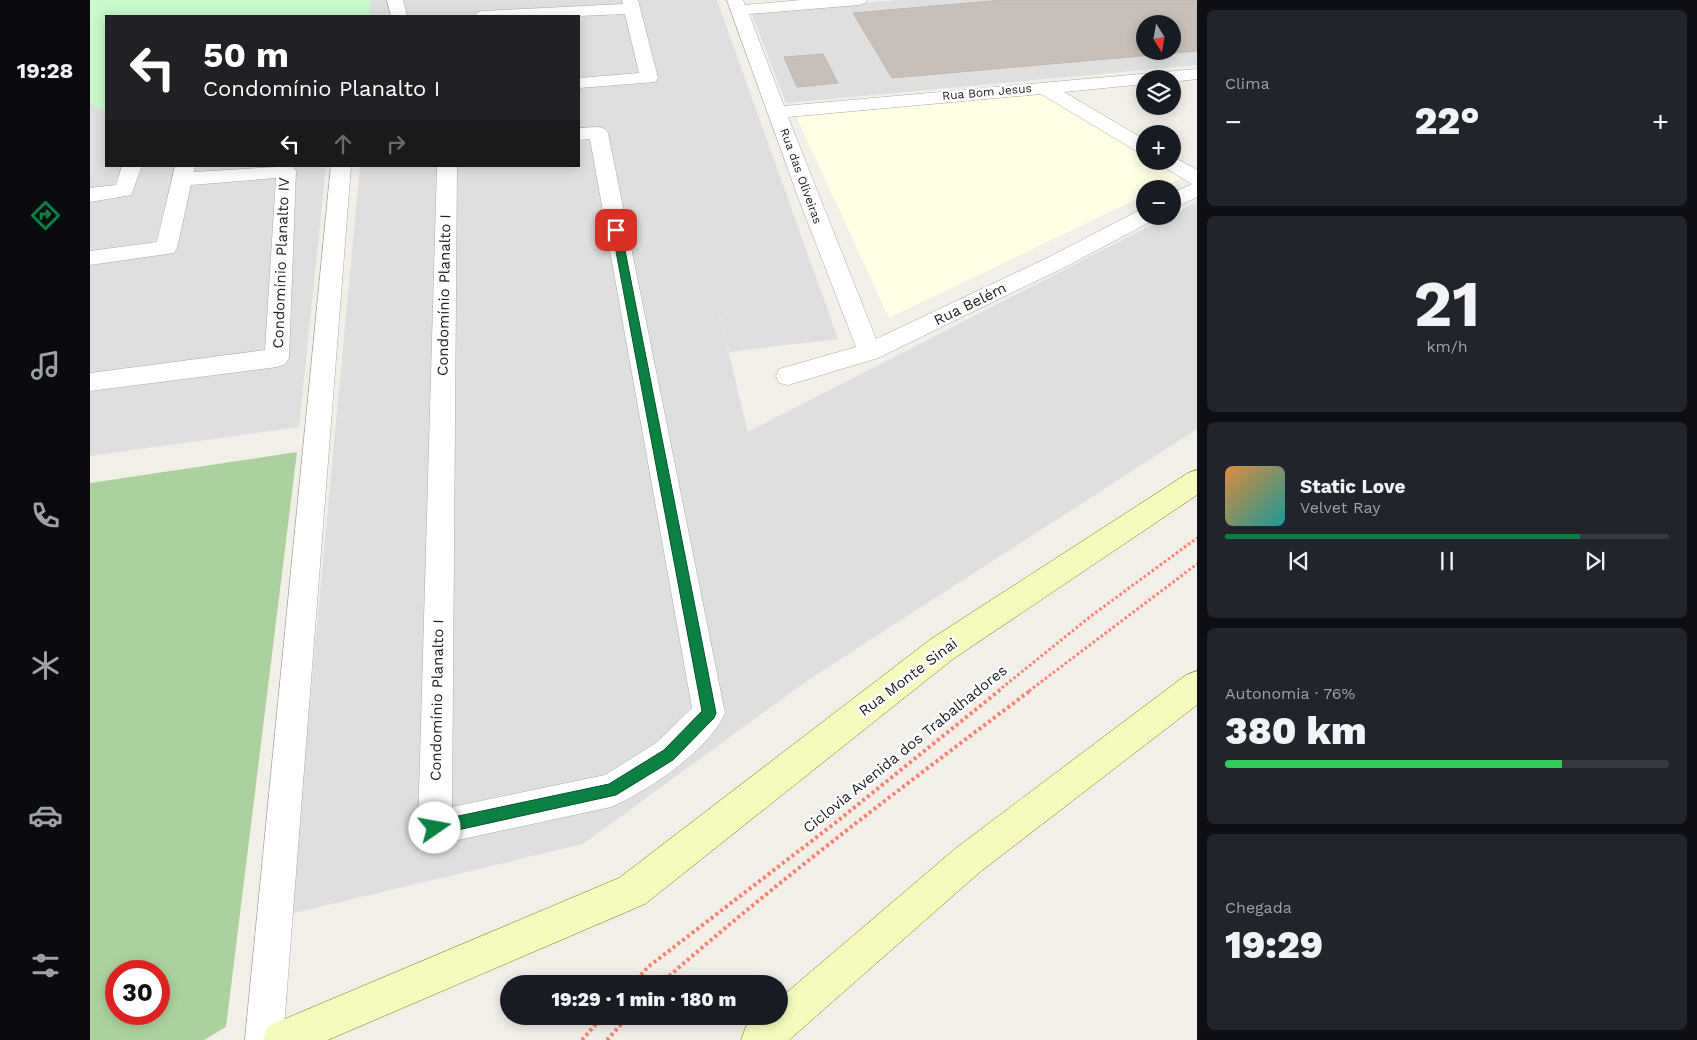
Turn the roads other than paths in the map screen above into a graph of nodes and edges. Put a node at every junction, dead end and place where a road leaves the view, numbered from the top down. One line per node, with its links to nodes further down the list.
1 (394, 0): 5 (street)
2 (859, 0): 4 (street)
3 (631, 4): 6 (street); 8 (street)
4 (737, 5): 10 (street, Rua das Oliveiras)
5 (399, 15)
6 (495, 15)
7 (1197, 74): 9 (street, Rua Bom Jesus)
8 (580, 83)
9 (1044, 87): 10 (street, Rua Bom Jesus); 12 (street)
10 (778, 112): 24 (street, Rua das Oliveiras)
11 (580, 134): 15 (street, Condomínio Planalto I)
12 (1136, 143)
13 (132, 167): 20 (street)
14 (341, 167): 29 (street)
15 (446, 167)
16 (1181, 169): 18 (street)
17 (184, 172): 23 (street, Condomínio Planalto IV); 26 (street, Condomínio Planalto IV)
18 (1197, 179)
19 (1197, 189): 21 (street)
20 (90, 195)
21 (1181, 197)
22 (1136, 221): 24 (street, Rua Belém)
23 (90, 258)
24 (870, 352): 25 (street, Rua Belém)
25 (788, 376)
26 (90, 382)
27 (1197, 481): 30 (main road, Rua Monte Sinai)
28 (1197, 686): 31 (main road)
29 (264, 1040)
30 (282, 1040)
31 (760, 1040)

